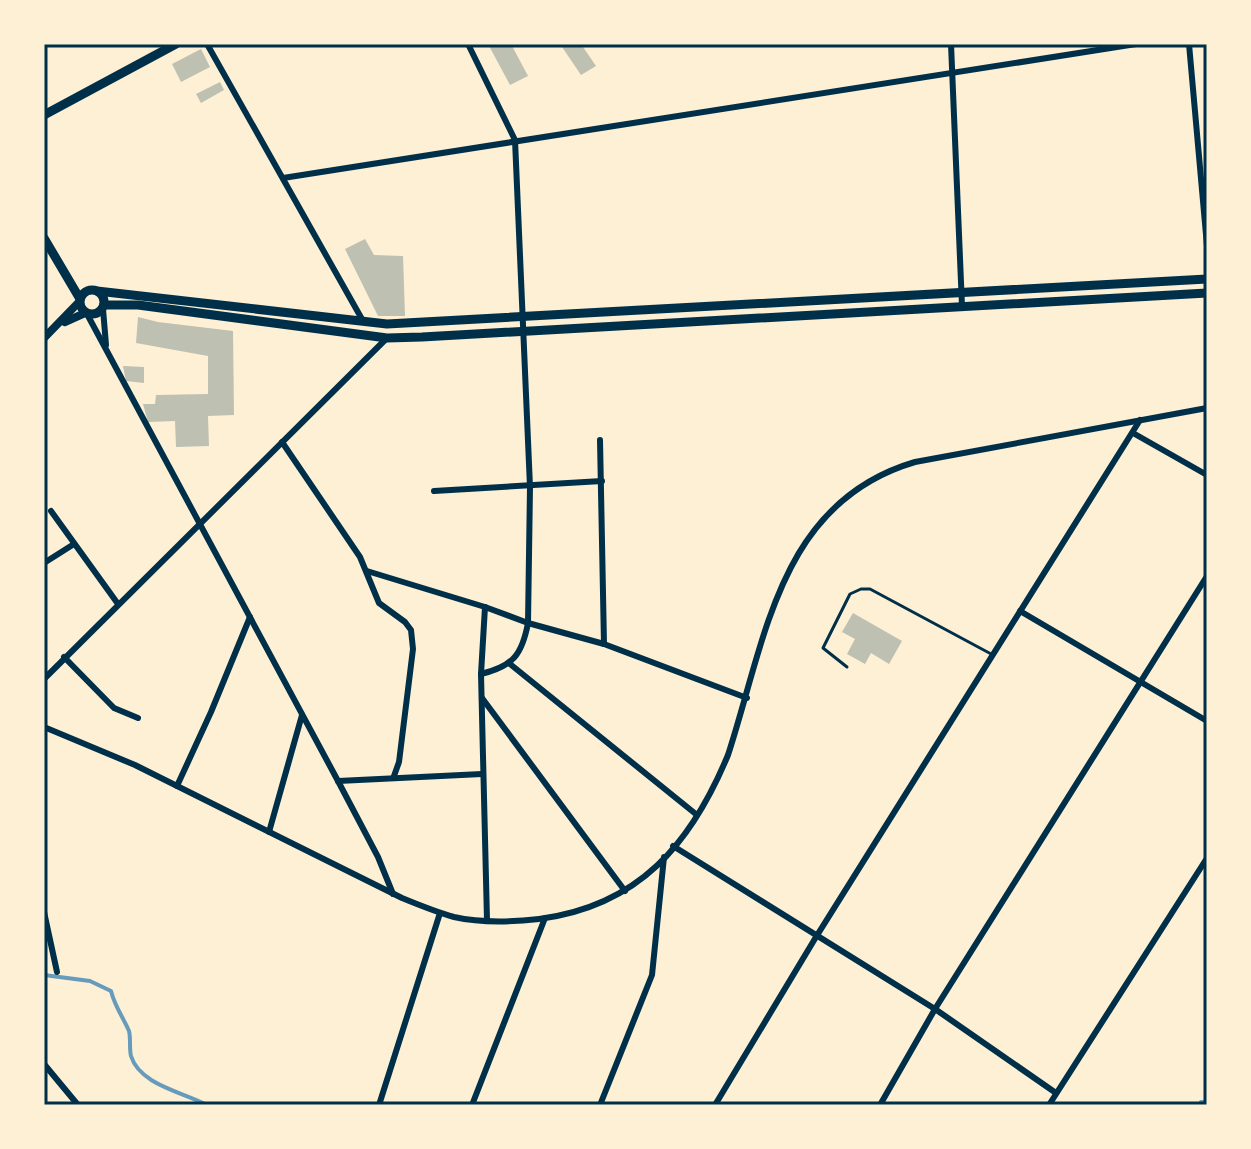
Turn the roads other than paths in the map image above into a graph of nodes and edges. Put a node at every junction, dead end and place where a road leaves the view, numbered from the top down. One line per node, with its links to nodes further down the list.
1 (176, 44): 8 (main road)
2 (207, 44): 10 (street)
3 (468, 44): 9 (street)
4 (951, 44): 7 (street)
5 (1136, 44): 7 (street)
6 (1189, 44): 12 (street)
7 (952, 75): 9 (street); 16 (street)
8 (44, 115)
9 (515, 140): 10 (street); 26 (street)
10 (283, 178): 28 (street)
11 (44, 238): 13 (main road)
12 (1207, 246)
13 (69, 279): 15 (main road); 18 (main road)
14 (1207, 279): 16 (main road)
15 (95, 290): 18 (main road); 22 (main road); 28 (main road)
16 (961, 292): 19 (main road); 21 (street)
17 (1207, 293): 21 (main road)
18 (80, 300): 24 (main road); 31 (street)
19 (816, 301): 20 (main road); 25 (main road)
20 (717, 306): 23 (main road); 27 (main road)
21 (962, 306): 25 (main road)
22 (103, 307): 24 (main road); 32 (main road); 33 (street)
23 (604, 312): 26 (main road); 29 (main road)
24 (86, 313): 31 (street); 33 (street)
25 (818, 315): 27 (main road)
26 (523, 317): 28 (main road); 30 (street)
27 (718, 320): 29 (main road)
28 (363, 321)
29 (606, 326): 30 (main road)
30 (523, 331): 32 (main road); 41 (street)
31 (46, 336)
32 (387, 338): 38 (street)
33 (107, 353): 44 (street)
34 (1207, 408): 35 (street)
35 (1140, 420): 36 (street); 63 (street)
36 (1133, 433): 39 (street); 51 (street)
37 (600, 440): 40 (street)
38 (282, 442): 44 (street); 47 (street)
39 (1207, 475)
40 (602, 481): 41 (street); 54 (street)
41 (530, 487): 42 (street); 53 (street)
42 (434, 491)
43 (51, 511): 45 (street)
44 (199, 523): 49 (street); 52 (street)
45 (74, 544): 46 (street); 49 (street)
46 (44, 563)
47 (367, 571): 50 (street); 69 (street)
48 (1207, 576): 61 (street)
49 (118, 604): 56 (street)
50 (485, 607): 53 (street); 59 (street)
51 (1020, 611): 55 (street); 61 (street)
52 (250, 617): 64 (street); 71 (street)
53 (528, 623): 54 (street); 57 (street)
54 (604, 644): 63 (street)
55 (993, 655): 58 (lane); 83 (street)
56 (64, 657): 60 (street); 65 (street)
57 (510, 664): 59 (street); 72 (street)
58 (847, 667)
59 (481, 674): 62 (street)
60 (44, 679)
61 (1140, 683): 66 (street); 85 (street)
62 (482, 697): 68 (street); 77 (street)
63 (747, 698): 72 (street)
64 (302, 715): 70 (street); 73 (street)
65 (138, 718)
66 (1207, 721)
67 (44, 727): 71 (street)
68 (482, 774): 69 (street); 82 (street)
69 (394, 776): 70 (street)
70 (338, 781): 78 (street)
71 (177, 786): 73 (street)
72 (697, 815): 74 (street)
73 (269, 832): 78 (street)
74 (673, 846): 75 (street); 83 (street)
75 (664, 857): 77 (street); 91 (street)
76 (1207, 858): 87 (street)
77 (625, 891): 81 (street)
78 (393, 894): 80 (street)
79 (44, 912): 84 (street)
80 (440, 913): 82 (street); 89 (street)
81 (545, 918): 82 (street); 90 (street)
82 (487, 920)
83 (816, 937): 85 (street); 92 (street)
84 (57, 972)
85 (935, 1009): 87 (street); 93 (street)
86 (44, 1064): 88 (street)
87 (1056, 1093): 94 (street)
88 (76, 1105)
89 (379, 1105)
90 (472, 1105)
91 (600, 1105)
92 (715, 1105)
93 (880, 1105)
94 (1049, 1105)

